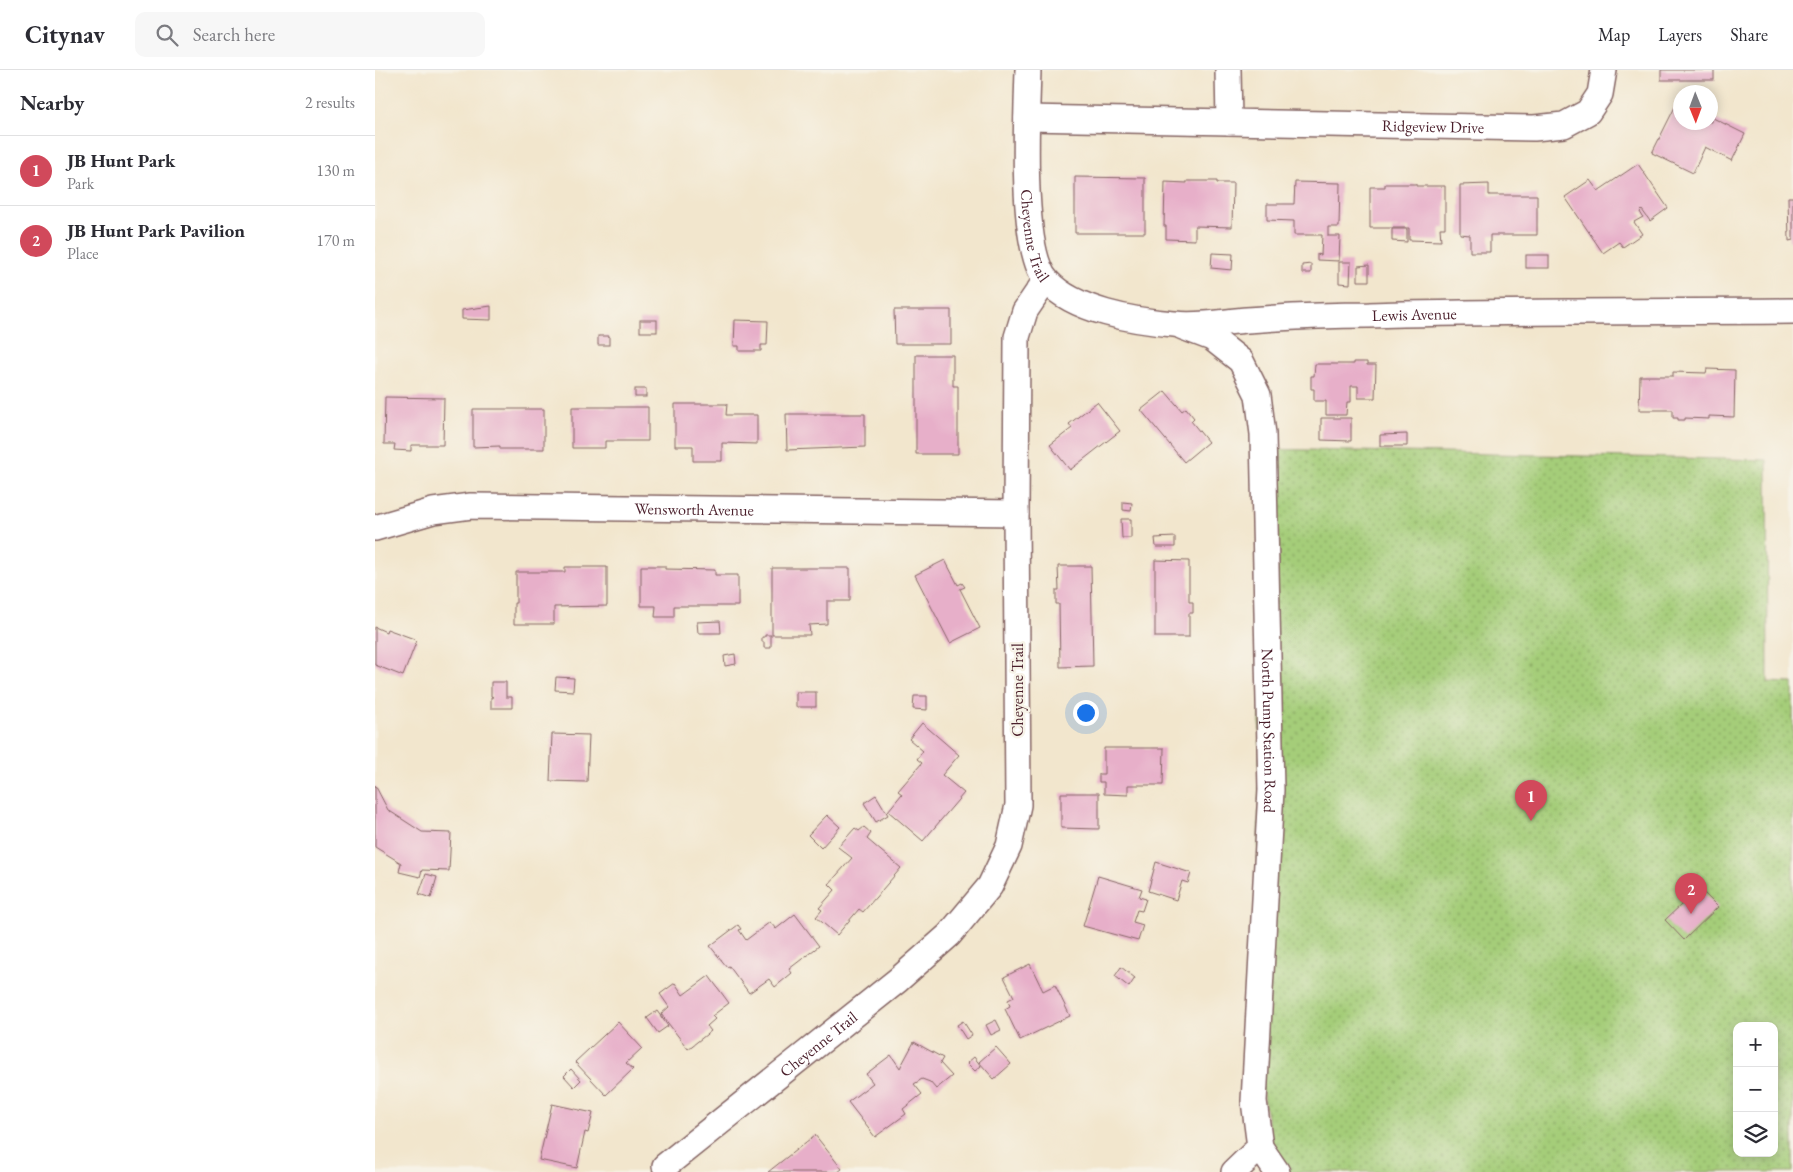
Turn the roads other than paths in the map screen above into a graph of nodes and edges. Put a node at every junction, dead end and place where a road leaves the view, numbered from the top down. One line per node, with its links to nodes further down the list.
1 (1028, 70): 4 (street, Cheyenne Trail)
2 (1228, 70): 5 (street)
3 (1604, 70): 5 (street, Ridgeview Drive)
4 (1027, 118): 5 (street, Ridgeview Drive); 6 (street, Cheyenne Trail)
5 (1229, 122)
6 (1046, 280): 8 (street, Lewis Avenue); 9 (street, Cheyenne Trail)
7 (1793, 312): 8 (street, Lewis Avenue)
8 (1178, 325): 11 (street, North Pump Station Road)
9 (1016, 513): 10 (street, Wensworth Avenue); 12 (street, Cheyenne Trail)
10 (375, 528)
11 (1260, 1147): 13 (street); 14 (street, North Pump Station Road)
12 (665, 1166)
13 (1235, 1172)
14 (1277, 1172)

